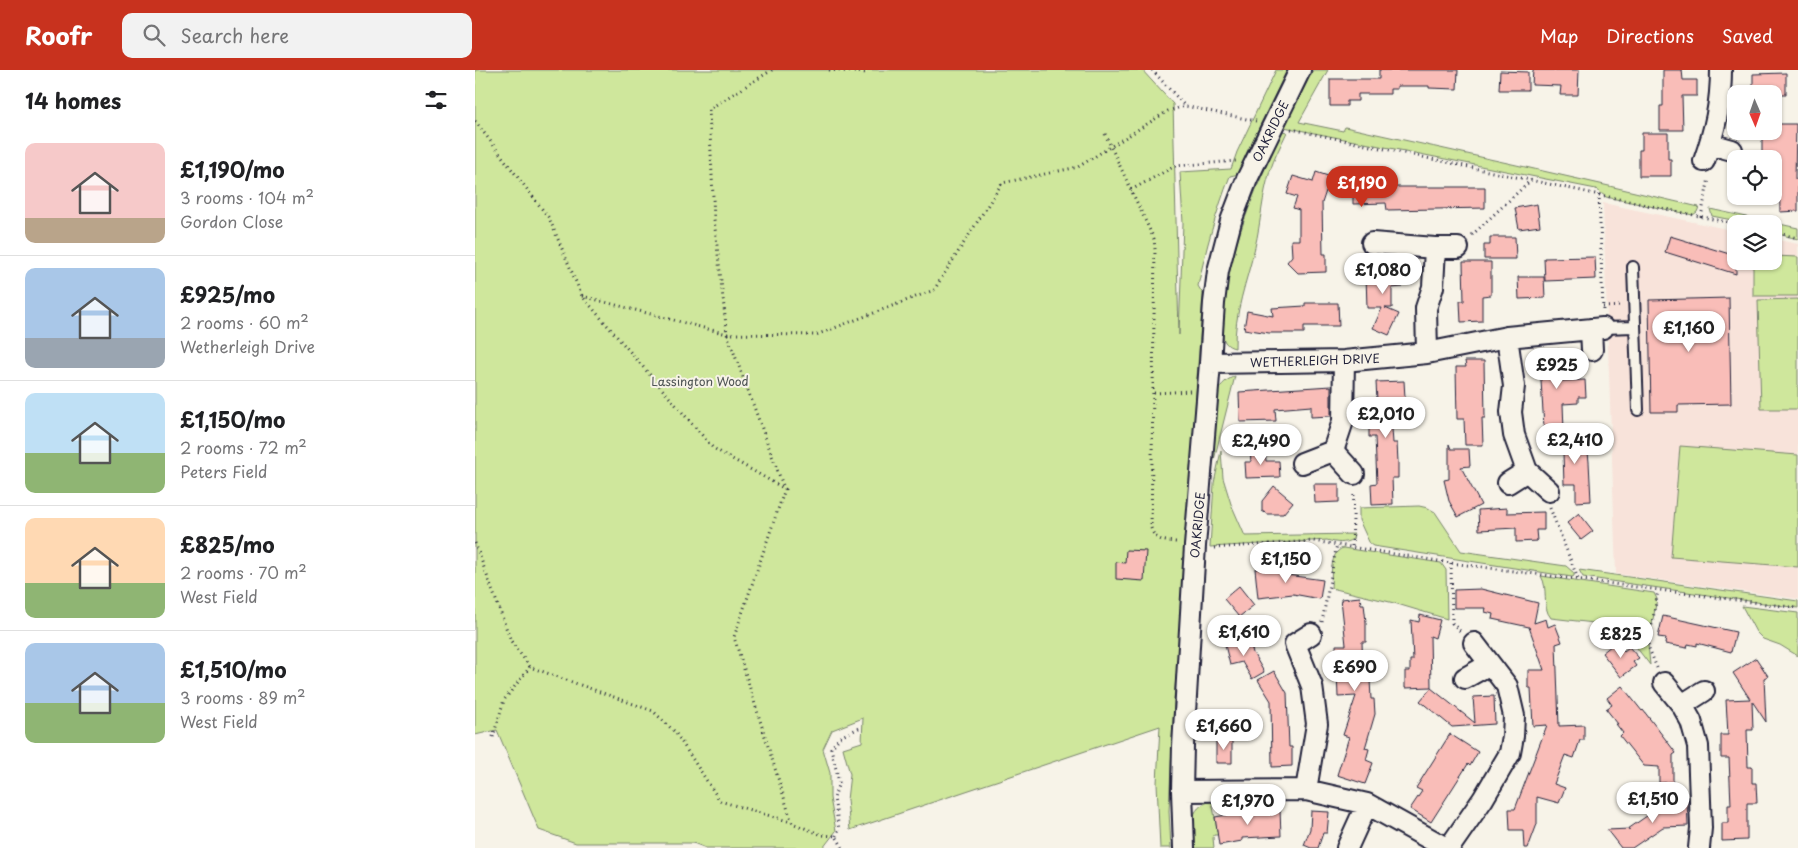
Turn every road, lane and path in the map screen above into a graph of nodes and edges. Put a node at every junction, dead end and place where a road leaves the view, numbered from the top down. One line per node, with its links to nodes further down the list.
1 (772, 70): 31 (path)
2 (829, 70): 6 (path)
3 (1152, 70): 7 (path)
4 (1300, 70): 9 (street, OAKRIDGE)
5 (1721, 70): 13 (street)
6 (867, 73)
7 (1185, 106): 9 (path); 11 (path)
8 (475, 121): 26 (path)
9 (1273, 125): 14 (street, OAKRIDGE); 15 (path)
10 (1105, 134): 11 (path)
11 (1111, 147): 16 (path); 31 (path)
12 (1727, 152): 13 (street)
13 (1709, 159): 18 (path)
14 (1253, 167): 16 (path); 36 (street, OAKRIDGE)
15 (1531, 179): 17 (path); 24 (path)
16 (1131, 190): 38 (path)
17 (1599, 194): 18 (path); 28 (path)
18 (1701, 216): 19 (path)
19 (1727, 222)
20 (1782, 234): 21 (path)
21 (1798, 238)
22 (1372, 243): 23 (street)
23 (1435, 248): 24 (street); 34 (street)
24 (1458, 248)
25 (1633, 267): 27 (lane)
26 (581, 296): 31 (path); 45 (path)
27 (1634, 306): 28 (path); 29 (lane)
28 (1603, 307): 30 (path)
29 (1635, 327): 30 (lane); 39 (lane)
30 (1597, 329): 32 (street, WETHERLEIGH DRIVE); 33 (street)
31 (727, 334): 45 (path)
32 (1507, 337): 34 (street, WETHERLEIGH DRIVE); 42 (street)
33 (1592, 350)
34 (1427, 353): 35 (street, WETHERLEIGH DRIVE)
35 (1344, 361): 36 (street, WETHERLEIGH DRIVE); 40 (street)
36 (1211, 363): 37 (street, OAKRIDGE)
37 (1208, 390): 38 (path); 49 (street, OAKRIDGE)
38 (1154, 393): 49 (path)
39 (1638, 410)
40 (1333, 451): 41 (street); 43 (street)
41 (1302, 463)
42 (1527, 471): 44 (street); 46 (street)
43 (1354, 474): 50 (path)
44 (1507, 483)
45 (785, 489): 68 (path)
46 (1549, 491): 52 (path)
47 (475, 543): 58 (path)
48 (1337, 544): 49 (path); 50 (path); 55 (path)
49 (1195, 546): 66 (street, OAKRIDGE)
50 (1352, 546): 51 (path)
51 (1451, 563): 52 (path); 56 (path)
52 (1579, 579): 53 (path)
53 (1658, 591): 54 (path); 60 (path)
54 (1798, 608)
55 (1311, 634): 65 (street)
56 (1473, 643): 57 (street)
57 (1490, 664): 59 (street); 73 (street)
58 (530, 667): 64 (path); 68 (path)
59 (1465, 678)
60 (1663, 683): 62 (street)
61 (1704, 690): 62 (street)
62 (1682, 705): 74 (street)
63 (859, 728): 69 (path)
64 (493, 737)
65 (1306, 790): 66 (street); 67 (street)
66 (1182, 792): 71 (street, OAKRIDGE)
67 (1367, 804): 72 (street); 73 (street)
68 (792, 823): 69 (path)
69 (835, 836): 70 (path)
70 (843, 848)
71 (1183, 848)
72 (1347, 848)
73 (1448, 848)
74 (1699, 848)

